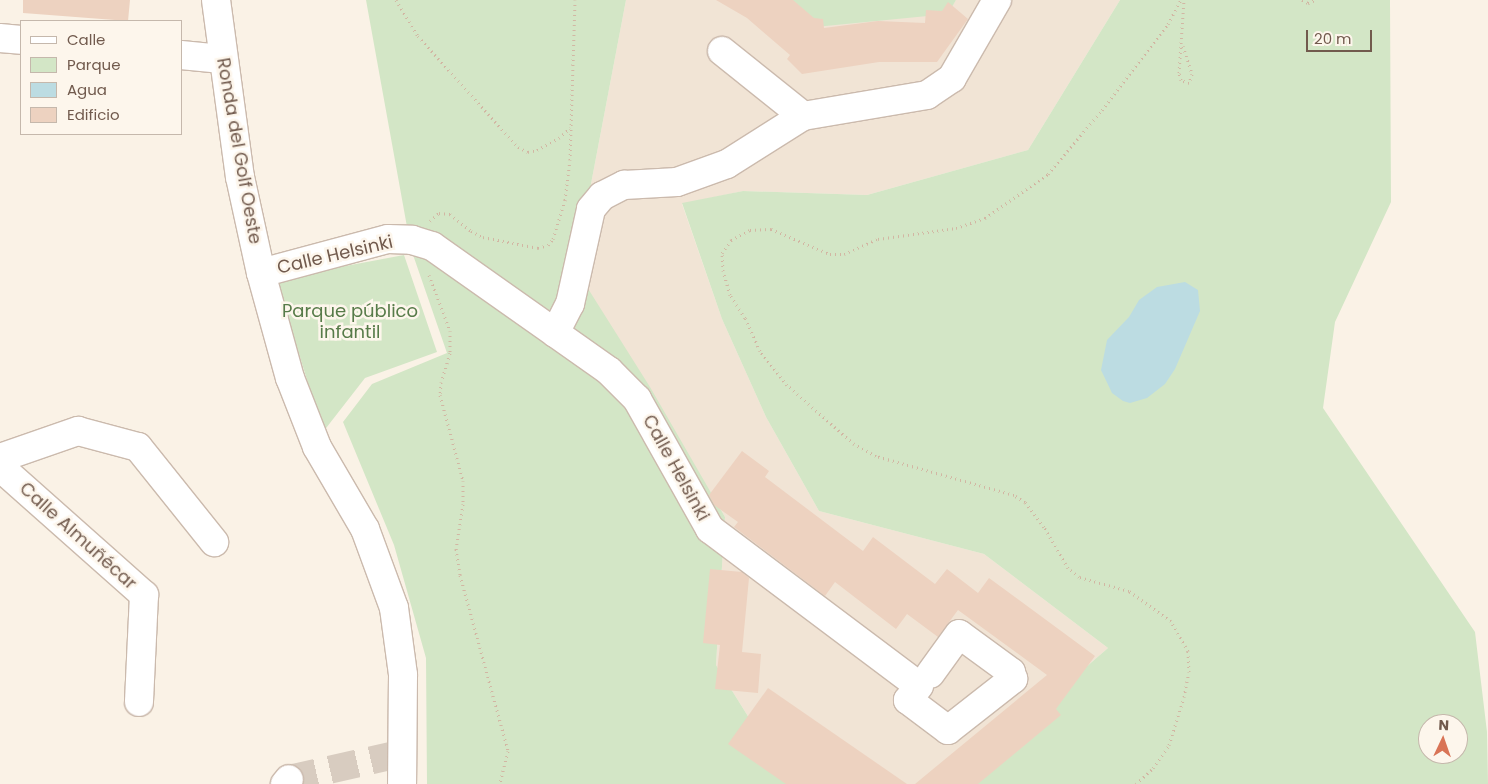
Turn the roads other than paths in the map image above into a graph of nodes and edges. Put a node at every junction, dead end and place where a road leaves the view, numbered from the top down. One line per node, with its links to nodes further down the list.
1 (216, 0): 7 (street, Ronda del Golf Oeste)
2 (997, 0): 8 (street)
3 (0, 38): 4 (street)
4 (20, 40)
5 (722, 51): 8 (street)
6 (182, 55): 7 (street)
7 (222, 59): 9 (street, Ronda del Golf Oeste)
8 (803, 116): 10 (street)
9 (261, 272): 10 (street, Calle Helsinki); 16 (street, Ronda del Golf Oeste)
10 (555, 333): 14 (street, Calle Helsinki)
11 (0, 458): 13 (street)
12 (0, 467): 15 (street, Calle Almuñécar)
13 (214, 542)
14 (930, 674)
15 (139, 702)
16 (402, 784)

